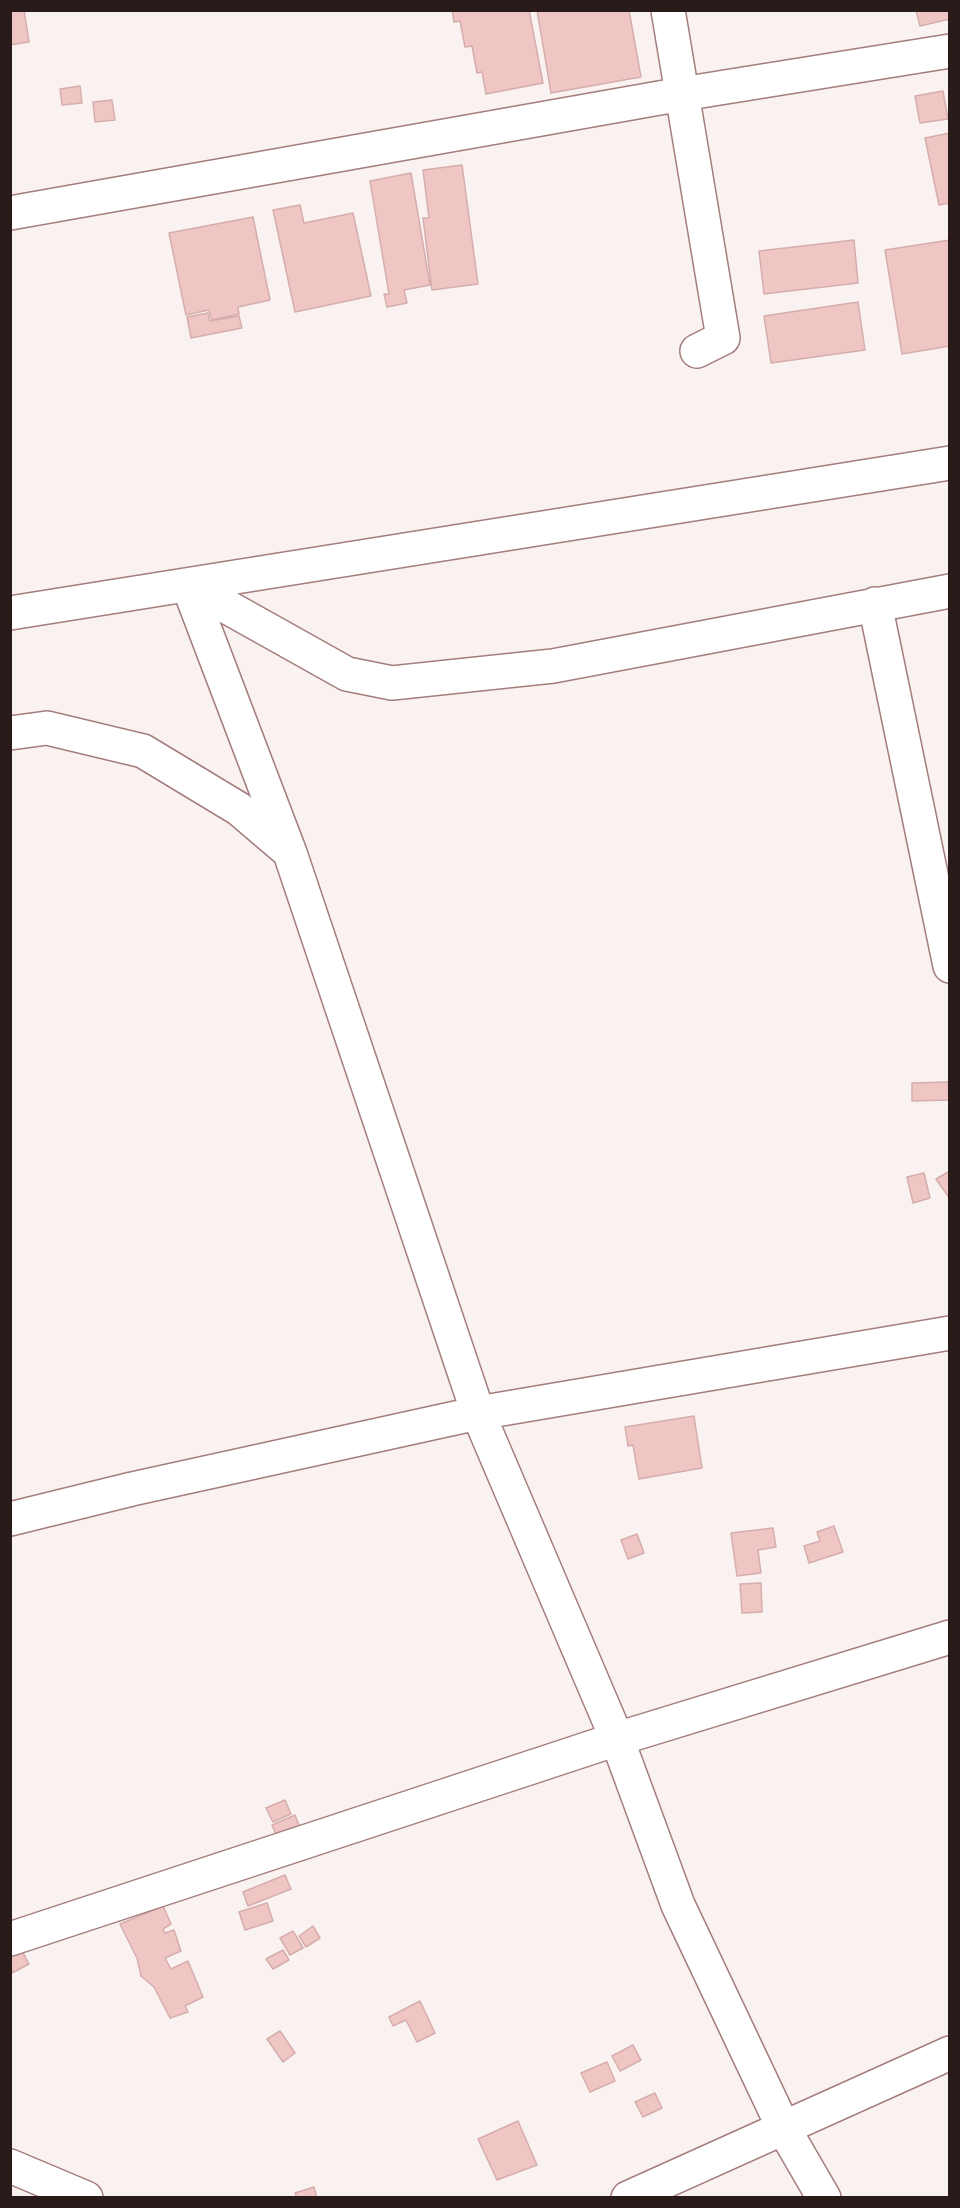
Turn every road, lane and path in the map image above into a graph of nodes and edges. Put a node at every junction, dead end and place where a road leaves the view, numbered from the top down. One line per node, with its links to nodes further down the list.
1 (668, 10): 3 (street)
2 (950, 51): 3 (street)
3 (682, 94): 4 (street); 5 (street)
4 (10, 213)
5 (697, 351)
6 (950, 463): 7 (street)
7 (188, 585): 9 (street); 10 (street); 12 (street)
8 (950, 591): 9 (street)
9 (875, 604): 13 (street)
10 (10, 614)
11 (10, 733): 12 (street)
12 (290, 853): 15 (street)
13 (950, 966)
14 (950, 1333): 15 (street)
15 (478, 1413): 16 (street); 18 (street)
16 (10, 1518)
17 (950, 1637): 18 (street)
18 (617, 1739): 19 (street); 21 (street)
19 (10, 1940)
20 (950, 2053): 21 (street)
21 (784, 2129): 24 (street); 25 (street)
22 (10, 2166): 23 (street)
23 (86, 2198)
24 (628, 2198)
25 (824, 2198)

